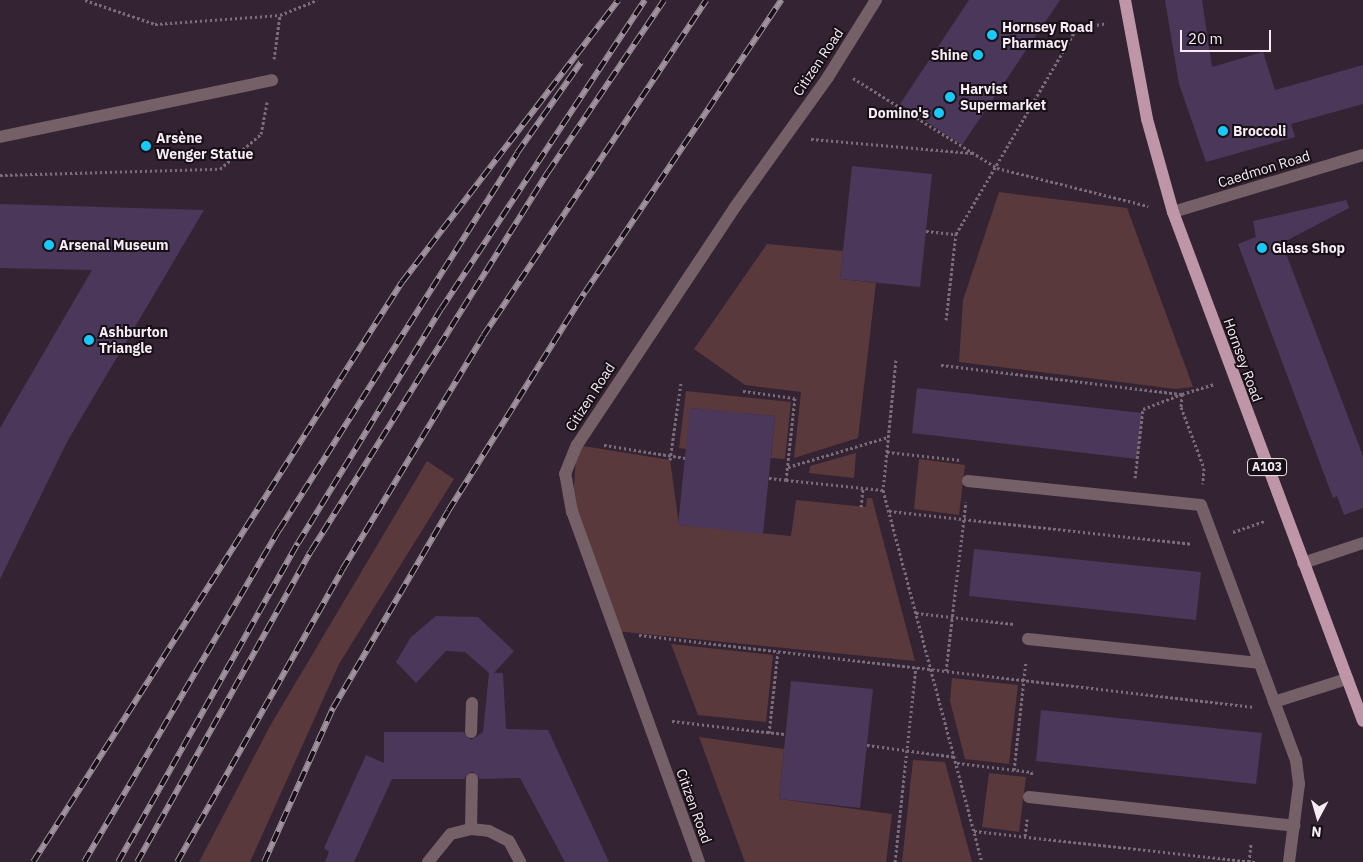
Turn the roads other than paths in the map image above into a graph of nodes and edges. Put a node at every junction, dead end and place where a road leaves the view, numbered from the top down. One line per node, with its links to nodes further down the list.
1 (876, 0): 23 (street, Citizen Road)
2 (1124, 0): 6 (main road, Hornsey Road / A103)
3 (272, 80): 4 (street)
4 (0, 137)
5 (1363, 156): 6 (street, Caedmon Road)
6 (1173, 212): 9 (main road, Hornsey Road / A103)
7 (968, 481): 11 (street)
8 (1363, 543): 9 (street)
9 (1303, 562): 12 (main road, Hornsey Road / A103)
10 (1028, 639): 11 (street)
11 (1259, 663): 13 (street)
12 (1347, 679): 13 (street); 15 (main road, Hornsey Road / A103)
13 (1274, 702): 19 (street)
14 (472, 703): 16 (street)
15 (1363, 721)
16 (471, 732)
17 (472, 779): 20 (street)
18 (1029, 797): 19 (street)
19 (1294, 826): 24 (street)
20 (471, 829): 21 (street); 22 (street)
21 (428, 862)
22 (520, 862)
23 (698, 862)
24 (1290, 862)

